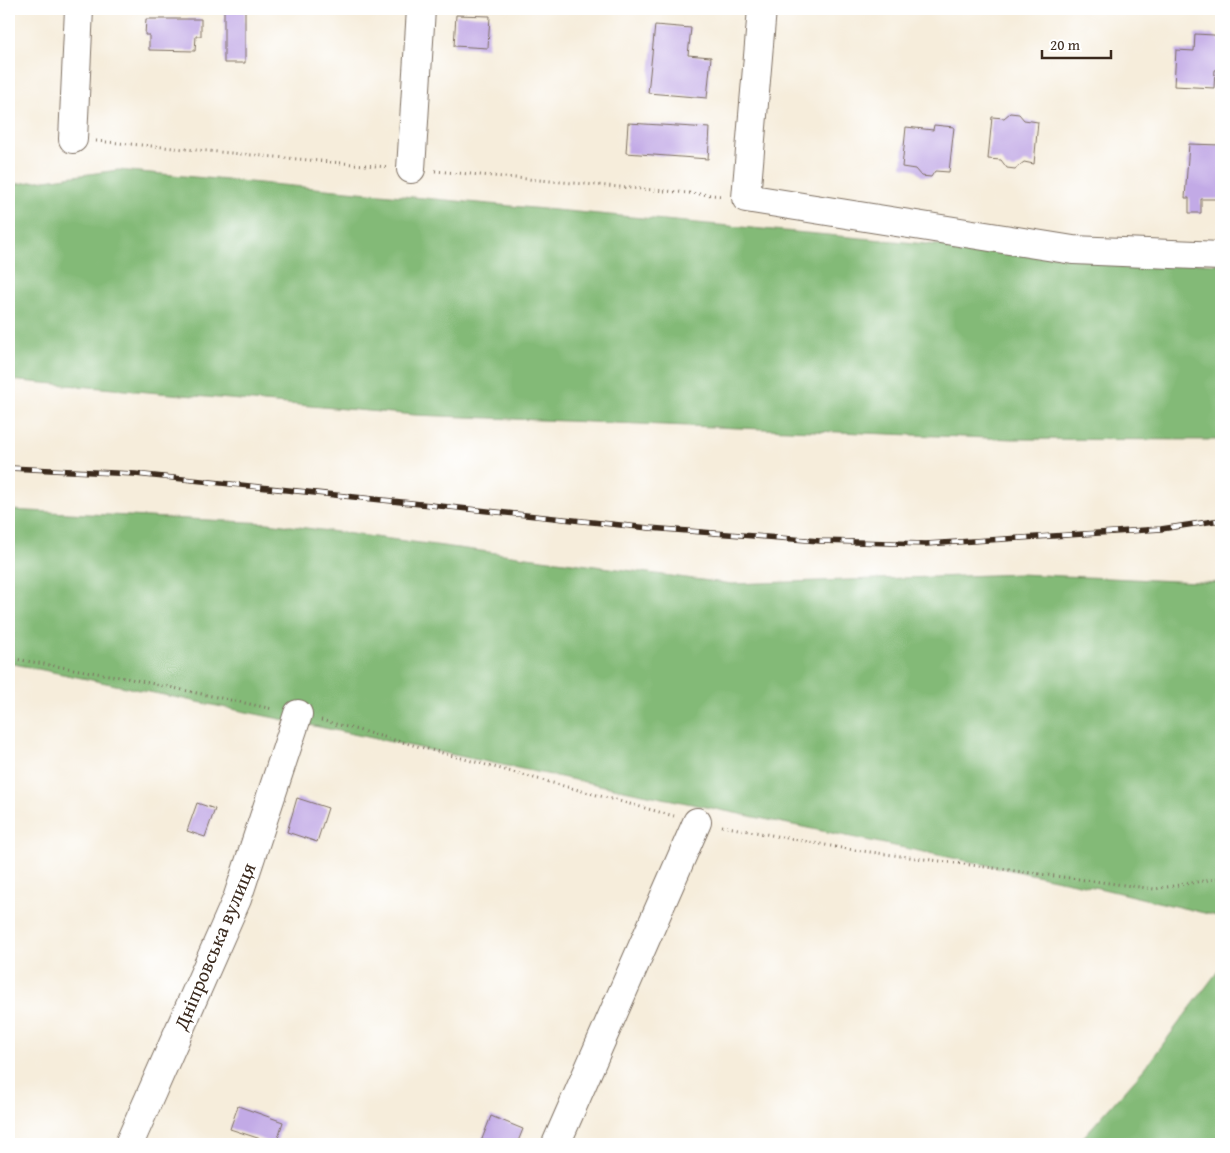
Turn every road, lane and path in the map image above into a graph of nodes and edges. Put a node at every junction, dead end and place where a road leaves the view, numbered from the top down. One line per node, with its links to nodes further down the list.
1 (79, 9): 4 (street)
2 (421, 9): 5 (street)
3 (762, 9): 6 (street)
4 (73, 139)
5 (412, 169)
6 (1221, 256)
7 (9, 658): 8 (path)
8 (298, 714): 9 (path); 11 (street, Дніпровська вулиця)
9 (697, 822): 10 (path); 12 (street)
10 (1221, 878)
11 (129, 1144)
12 (556, 1144)

